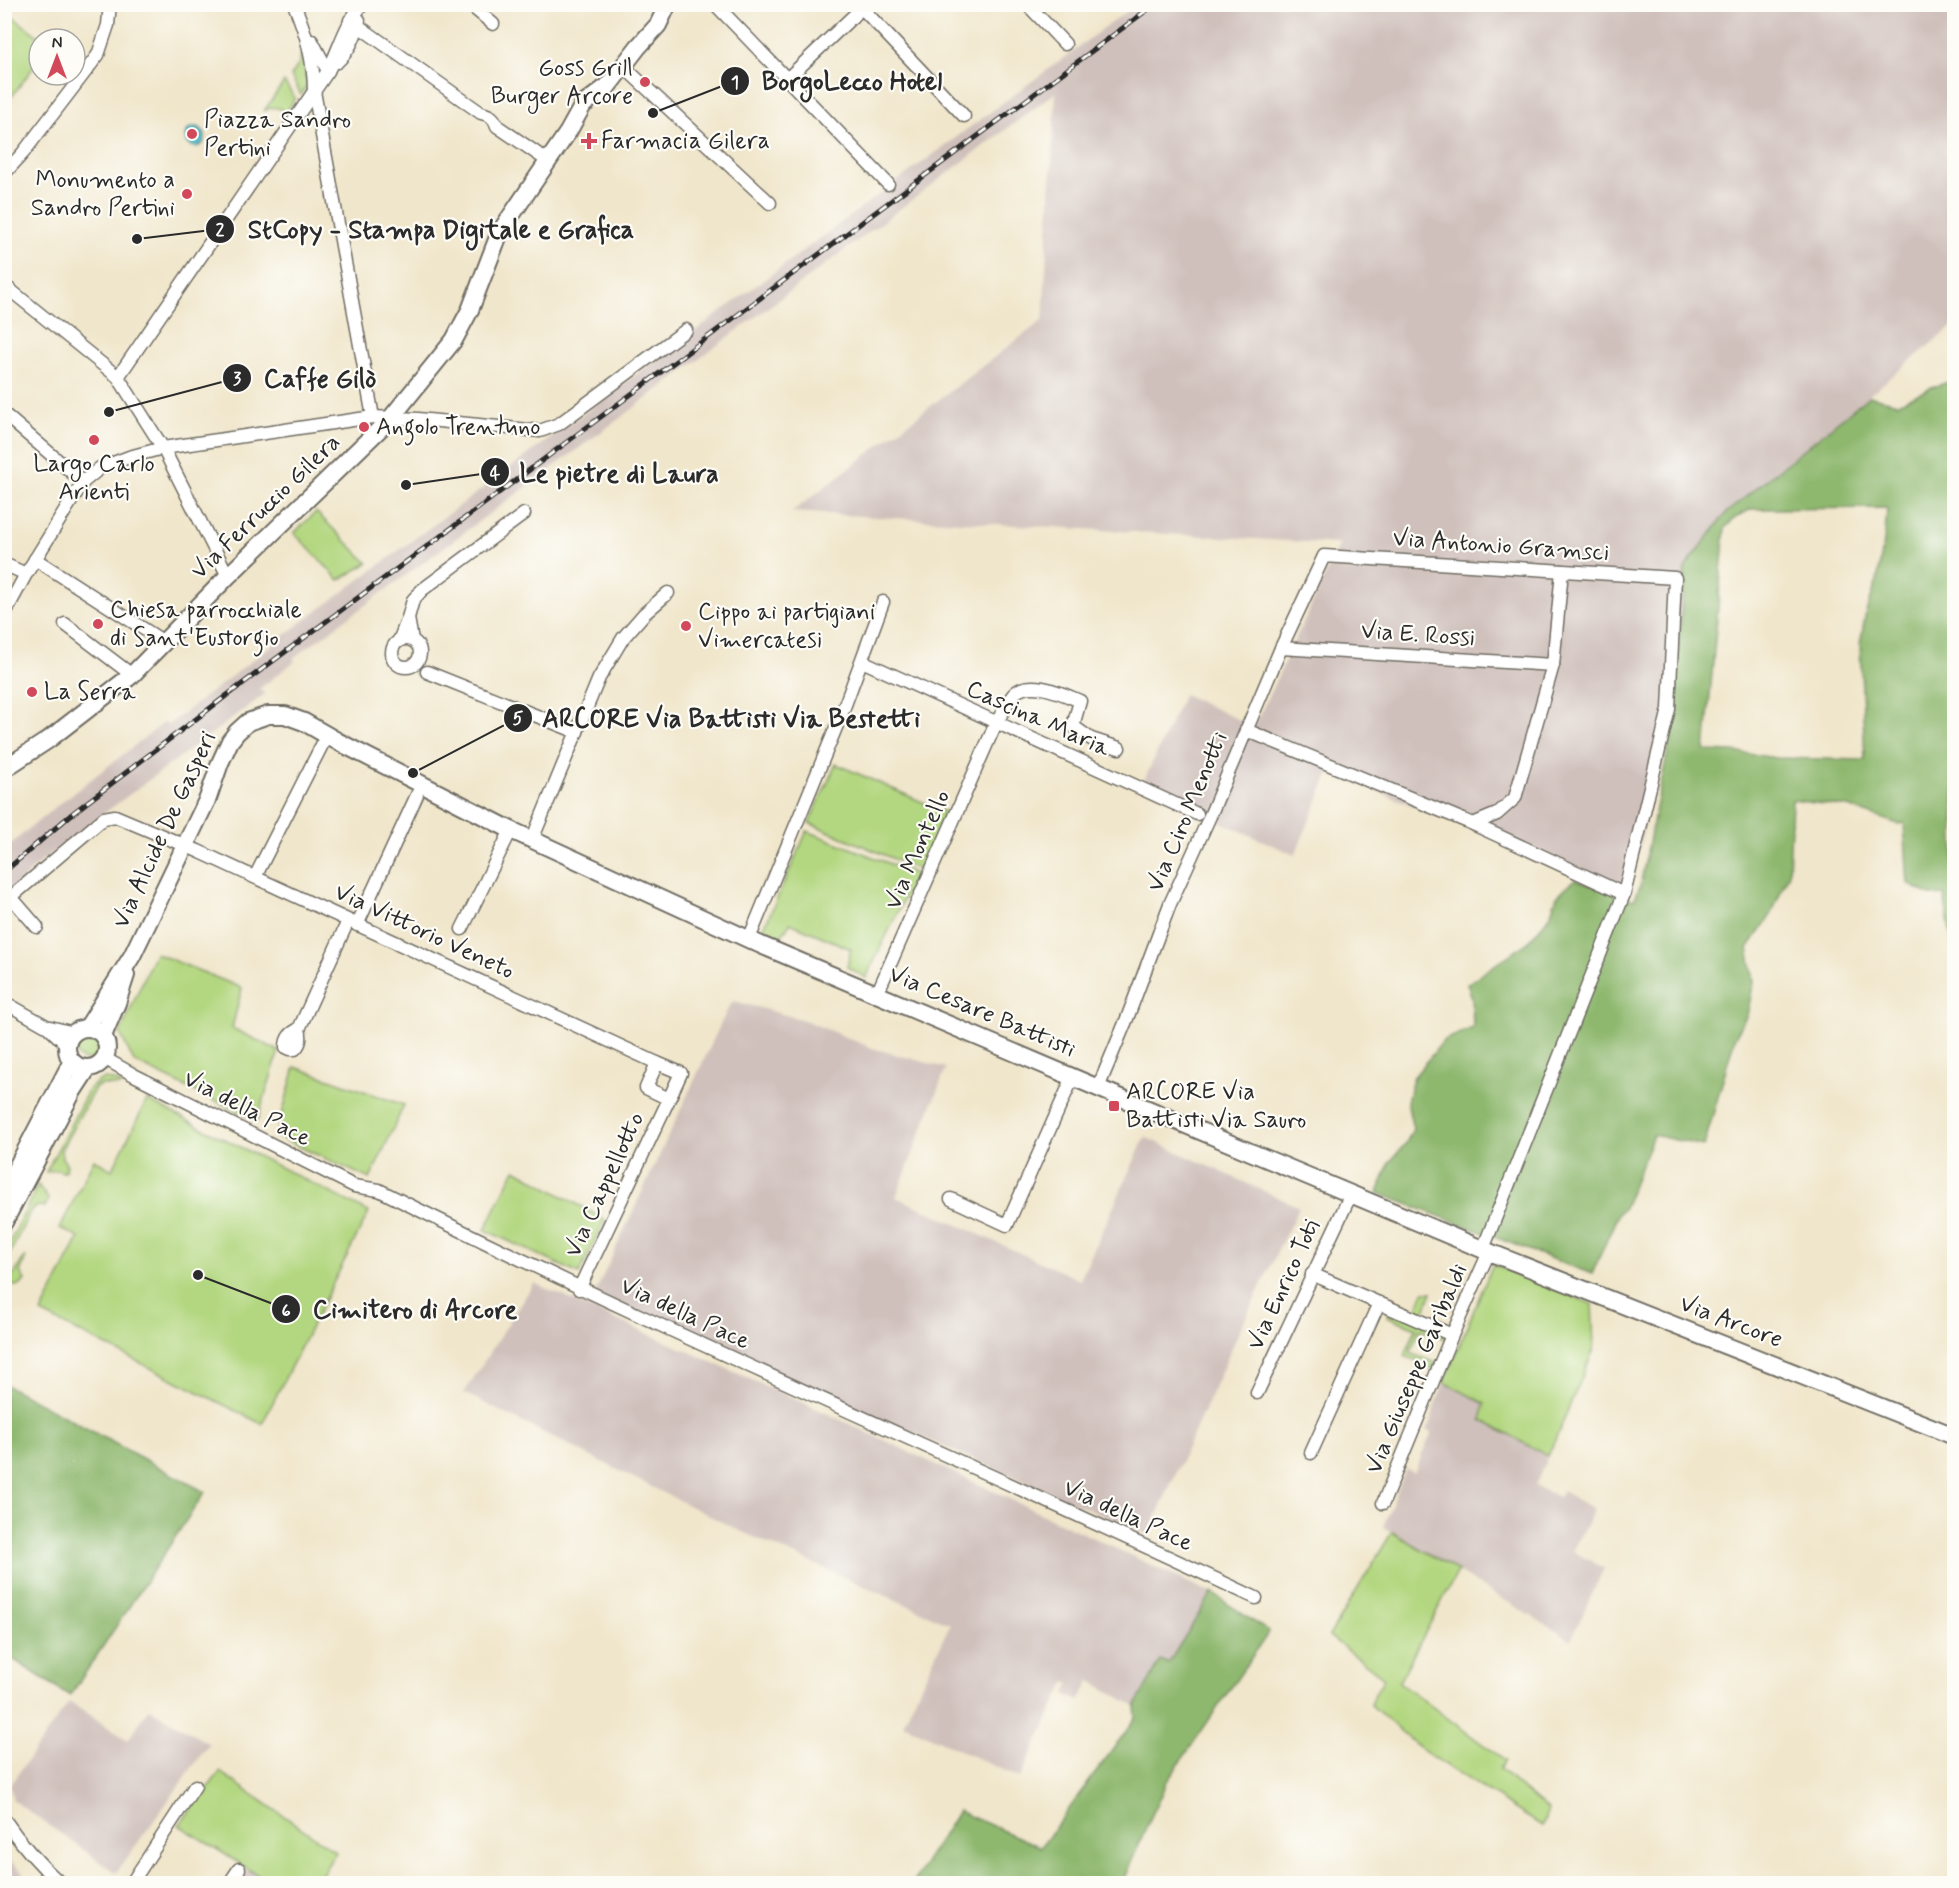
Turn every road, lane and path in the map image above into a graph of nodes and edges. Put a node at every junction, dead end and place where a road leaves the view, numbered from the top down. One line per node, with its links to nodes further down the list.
1 (110, 4): 21 (street)
2 (294, 4): 11 (street)
3 (469, 4): 10 (street)
4 (667, 4): 15 (street, Via Ferruccio Gilera)
5 (715, 4): 17 (street)
6 (1027, 4): 13 (street)
7 (362, 6): 9 (street)
8 (862, 6): 17 (street); 19 (street)
9 (354, 23): 12 (street); 16 (street); 20 (street)
10 (493, 24)
11 (306, 33): 14 (street); 18 (street)
12 (340, 44): 14 (street); 16 (street)
13 (1065, 44)
14 (318, 51): 16 (street)
15 (623, 66): 20 (street, Via Ferruccio Gilera); 23 (street)
16 (328, 71): 18 (street)
17 (788, 79): 22 (street)
18 (314, 91): 26 (street); 28 (street)
19 (964, 116)
20 (548, 161): 29 (street, Via Ferruccio Gilera)
21 (4, 174)
22 (888, 184)
23 (770, 203)
24 (4, 285): 26 (street)
25 (686, 330): 29 (street)
26 (118, 377): 30 (street)
27 (4, 414): 31 (street)
28 (373, 417): 29 (street); 30 (street)
29 (390, 418): 38 (street, Via Ferruccio Gilera)
30 (163, 448): 31 (street); 38 (street)
31 (83, 482): 34 (street)
32 (524, 514): 43 (street)
33 (1324, 556): 36 (street, Via Antonio Gramsci); 48 (street, Via Ciro Menotti)
34 (34, 559): 37 (street); 47 (street)
35 (4, 564): 37 (street)
36 (1562, 571): 39 (street, Via Antonio Gramsci); 51 (street)
37 (26, 574): 42 (street)
38 (228, 576): 47 (street, Via Ferruccio Gilera)
39 (1675, 578): 67 (street, Via Giuseppe Garibaldi)
40 (668, 593): 56 (street)
41 (883, 602): 49 (street)
42 (4, 615)
43 (408, 618): 45 (street); 46 (street)
44 (65, 624): 52 (street)
45 (412, 640): 46 (street); 50 (street)
46 (399, 641): 50 (street)
47 (164, 642): 52 (street, Via Ferruccio Gilera)
48 (1281, 648): 51 (street, Via E. Rossi); 55 (street, Via Ciro Menotti)
49 (862, 661): 54 (street, Cascina Maria); 72 (street)
50 (415, 663): 56 (street)
51 (1553, 665): 62 (street)
52 (132, 675): 59 (street, Via Ferruccio Gilera)
53 (277, 720): 57 (street, Via Cesare Battisti); 65 (street, Via Alcide De Gasperi)
54 (996, 723): 58 (street, Via Montello); 61 (street, Cascina Maria); 74 (street, Via Montello)
55 (1246, 730): 62 (street); 84 (street, Via Ciro Menotti)
56 (577, 732): 64 (street)
57 (325, 739): 63 (street, Via Cesare Battisti); 66 (street)
58 (1119, 748)
59 (4, 769)
60 (417, 795): 69 (street)
61 (1197, 814)
62 (1473, 824): 67 (street)
63 (511, 830): 64 (street, Via Cesare Battisti); 71 (street)
64 (532, 840): 72 (street, Via Cesare Battisti)
65 (186, 846): 66 (street, Via Vittorio Veneto); 68 (street); 73 (street, Via Alcide De Gasperi)
66 (255, 877): 69 (street, Via Vittorio Veneto)
67 (1624, 894): 90 (street, Via Giuseppe Garibaldi)
68 (8, 901): 70 (street)
69 (353, 923): 76 (street); 79 (street, Via Vittorio Veneto)
70 (37, 927)
71 (462, 929)
72 (749, 939): 74 (street, Via Cesare Battisti)
73 (132, 956): 77 (street, Via Alcide De Gasperi); 78 (street, Via Alcide De Gasperi)
74 (877, 994): 83 (street, Via Cesare Battisti)
75 (8, 1004): 78 (street)
76 (299, 1029)
77 (103, 1036): 78 (street); 80 (street)
78 (75, 1042): 82 (street); 86 (street, Via Alcide De Gasperi)
79 (644, 1056): 81 (street, Via Cappellotto)
80 (104, 1058): 82 (street); 92 (street, Via della Pace)
81 (657, 1063): 85 (street, Via Cappellotto); 85 (street, Via Cappellotto)
82 (88, 1068): 89 (street)
83 (1073, 1077): 84 (street, Via Cesare Battisti); 88 (street)
84 (1098, 1088): 87 (street, Via Cesare Battisti)
85 (669, 1099): 92 (street, Via Cappellotto)
86 (4, 1192)
87 (1351, 1194): 90 (street, Via Cesare Battisti); 91 (street, Via Enrico Toti)
88 (951, 1199)
89 (4, 1222)
90 (1486, 1251): 94 (street, Via Giuseppe Garibaldi); 96 (street, Via Arcore)
91 (1312, 1274): 93 (street); 95 (street, Via Enrico Toti)
92 (579, 1289): 99 (street, Via della Pace)
93 (1379, 1303): 94 (street); 97 (street)
94 (1452, 1335): 98 (street, Via Giuseppe Garibaldi)
95 (1257, 1394)
96 (1954, 1436)
97 (1311, 1453)
98 (1383, 1503)
99 (1256, 1598)
100 (195, 1786): 106 (street)
101 (4, 1819): 103 (street)
102 (4, 1825): 103 (street)
103 (15, 1834): 105 (street)
104 (238, 1869): 107 (street)
105 (61, 1884)
106 (131, 1884)
107 (229, 1884)

